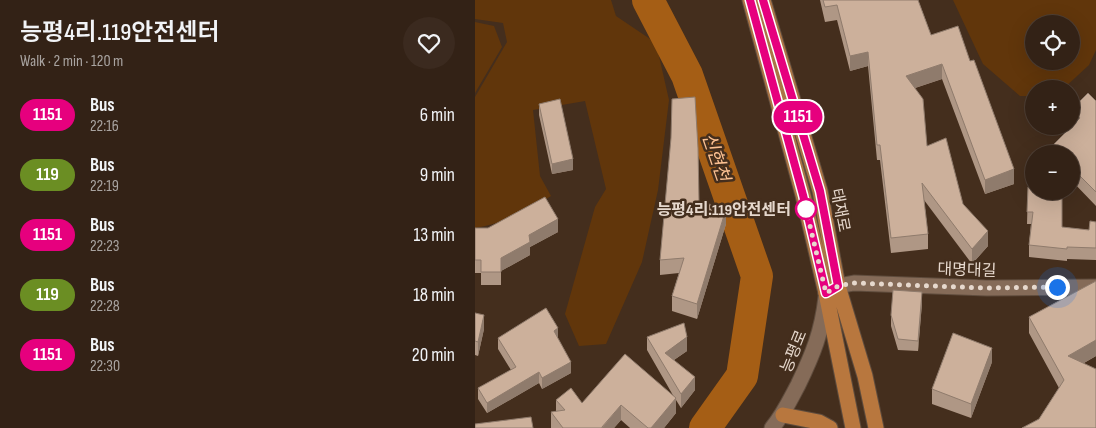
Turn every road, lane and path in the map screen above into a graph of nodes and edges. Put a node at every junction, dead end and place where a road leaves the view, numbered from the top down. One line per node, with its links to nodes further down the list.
1 (750, 0): 4 (main road, 태재로)
2 (763, 0): 4 (main road, 태재로)
3 (1096, 286): 4 (street, 대명대길)
4 (832, 289): 5 (street, 능평로); 8 (highway, 태재로); 9 (highway, 태재로)
5 (783, 415): 6 (street, 능평로); 7 (highway)
6 (772, 428)
7 (830, 428)
8 (853, 428)
9 (876, 428)

